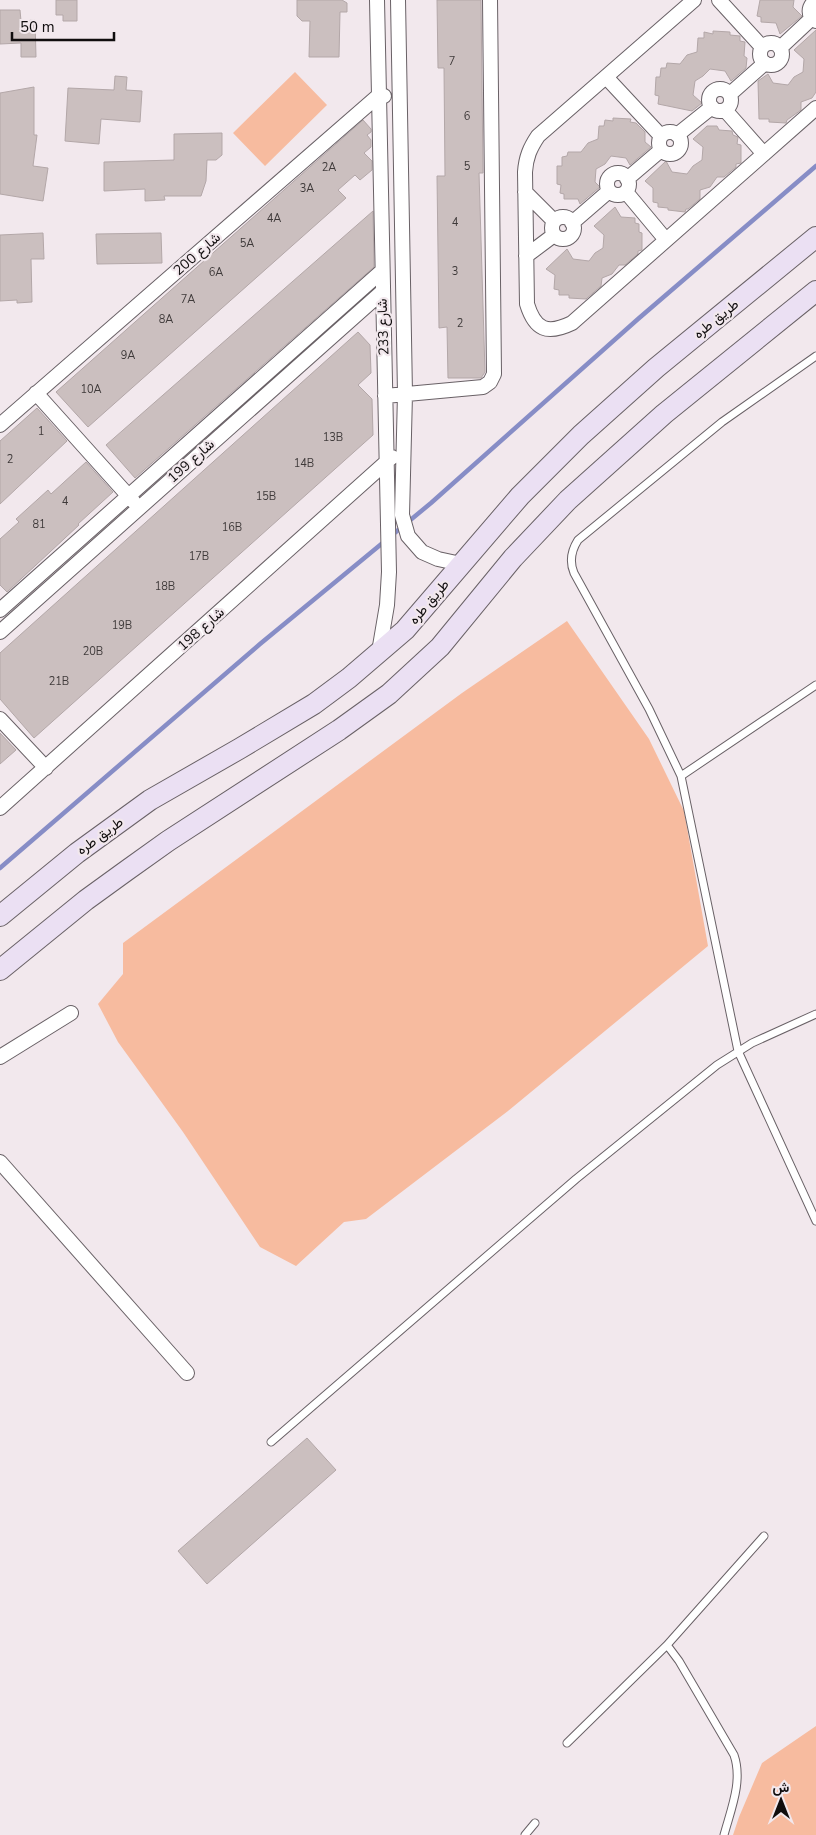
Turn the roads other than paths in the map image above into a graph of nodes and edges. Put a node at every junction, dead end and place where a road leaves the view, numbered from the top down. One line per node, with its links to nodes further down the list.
1 (378, 0): 14 (street, شارع 233)
2 (398, 0): 13 (street, شارع 233)
3 (490, 0): 32 (street)
4 (694, 0): 11 (street)
5 (719, 0): 8 (street)
6 (816, 1): 7 (street)
7 (814, 19): 9 (street)
8 (762, 47): 9 (street); 10 (street)
9 (780, 48): 10 (street)
10 (765, 63): 12 (street)
11 (606, 78): 18 (street); 22 (street)
12 (730, 94): 15 (street); 15 (street)
13 (399, 95): 14 (street); 32 (street, شارع 233)
14 (378, 96): 27 (street, شارع 233); 31 (street, شارع 200)
15 (718, 108): 17 (street); 19 (street)
16 (816, 108): 19 (street)
17 (677, 135): 18 (street); 18 (street)
18 (661, 143): 20 (street)
19 (764, 154): 25 (street)
20 (626, 185): 21 (street); 21 (street); 25 (street)
21 (609, 191): 23 (street)
22 (525, 192): 23 (street); 26 (street)
23 (554, 228): 26 (street)
24 (816, 237): 39 (main road, طريق طره)
25 (666, 240): 26 (street)
26 (526, 256)
27 (382, 271): 29 (street, شارع 233); 37 (street, شارع 199)
28 (816, 290): 49 (main road)
29 (382, 292): 33 (street, شارع 233); 38 (street, شارع 199)
30 (816, 356): 46 (lane)
31 (36, 393): 34 (street, شارع 200); 37 (street)
32 (405, 394): 33 (street); 35 (street, شارع 233)
33 (385, 396): 36 (street, شارع 233)
34 (0, 425)
35 (404, 455): 36 (street, شارع 198); 39 (street, شارع 233)
36 (388, 460): 42 (street, شارع 233); 45 (street, شارع 198)
37 (128, 495): 38 (street); 40 (street, شارع 199)
38 (139, 507): 41 (street, شارع 199)
39 (461, 564): 42 (main road, طريق طره)
40 (0, 610)
41 (0, 632)
42 (379, 652): 48 (main road, طريق طره)
43 (816, 685): 46 (lane)
44 (0, 719): 45 (street)
45 (46, 768): 47 (street, شارع 198)
46 (680, 776): 52 (lane)
47 (0, 808)
48 (0, 916)
49 (0, 970)
50 (71, 1013): 53 (street)
51 (816, 1014): 52 (lane)
52 (738, 1051): 55 (lane); 57 (lane)
53 (0, 1056)
54 (0, 1162): 56 (street)
55 (816, 1221)
56 (187, 1373)
57 (271, 1442)
58 (764, 1536): 59 (lane)
59 (667, 1645): 60 (lane); 63 (lane)
60 (567, 1744)
61 (535, 1823): 62 (lane)
62 (525, 1835)
63 (724, 1835)

